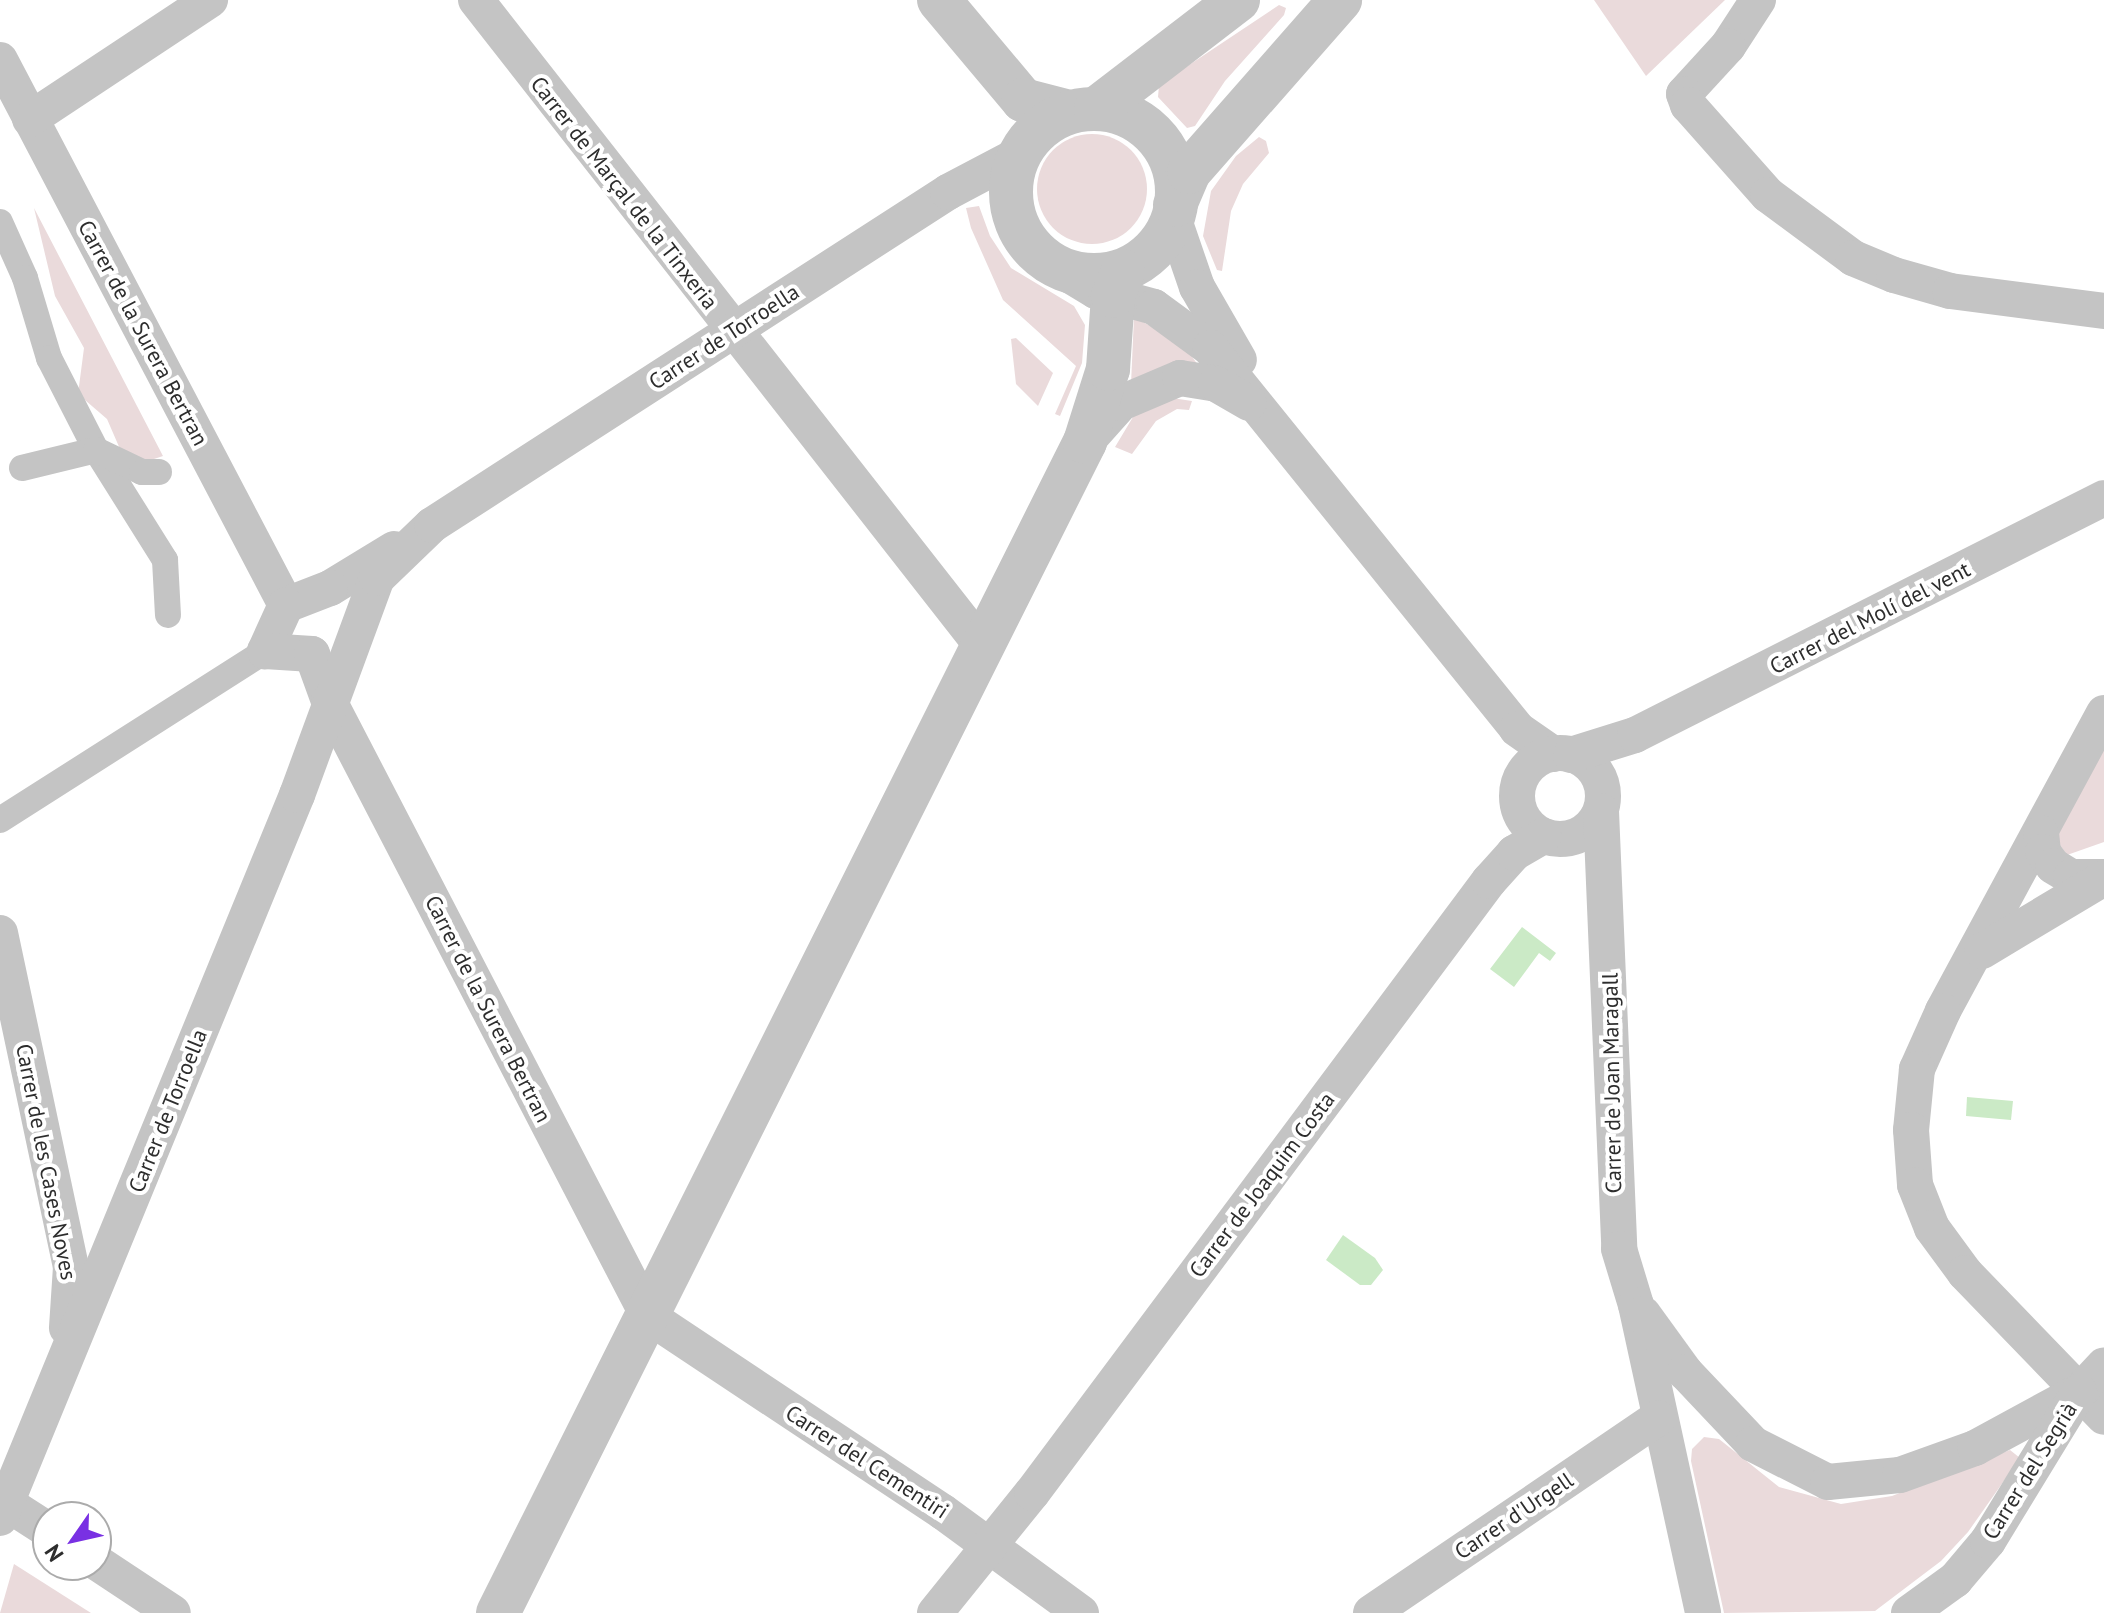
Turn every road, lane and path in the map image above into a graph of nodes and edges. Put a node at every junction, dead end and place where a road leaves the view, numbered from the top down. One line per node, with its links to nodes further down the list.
1 (210, 0): 11 (street)
2 (476, 0): 17 (street, Carrer de Marçal de la Tinxeria)
3 (939, 0): 12 (street)
4 (1238, 0): 10 (street)
5 (1340, 0): 13 (street)
6 (1758, 0): 8 (street)
7 (1782, 0): 8 (street)
8 (1728, 46): 16 (street)
9 (0, 60): 11 (street, Carrer de la Surera Bertran)
10 (1082, 110): 12 (street); 13 (street)
11 (30, 119): 25 (street, Carrer de la Surera Bertran)
12 (1023, 131): 15 (street); 17 (street, Carrer de Torroella)
13 (1175, 213): 15 (street); 18 (street)
14 (0, 222): 20 (street)
15 (1118, 283): 18 (street); 19 (street)
16 (2104, 311)
17 (731, 332): 24 (street, Carrer de Torroella); 27 (street, Carrer de Marçal de la Tinxeria)
18 (1268, 414): 19 (street); 31 (street)
19 (1092, 428): 27 (street)
20 (96, 450): 21 (street); 22 (street); 26 (street)
21 (22, 468)
22 (159, 472)
23 (2104, 498): 32 (street, Carrer del Molí del vent)
24 (432, 525): 25 (street, Carrer de Torroella); 29 (street, Carrer de Torroella)
25 (286, 605): 28 (street)
26 (168, 615)
27 (983, 647): 42 (street)
28 (265, 651): 29 (street); 35 (street)
29 (329, 701): 42 (street, Carrer de la Surera Bertran); 44 (street, Carrer de Torroella)
30 (2104, 713): 37 (street)
31 (1517, 729): 33 (street); 34 (street)
32 (1635, 735): 33 (street, Carrer del Molí del vent); 36 (street, Carrer del Molí del vent)
33 (1562, 754): 34 (street); 36 (street)
34 (1521, 778): 36 (street)
35 (0, 820)
36 (1585, 825): 41 (street, Carrer de Joan Maragall); 52 (street, Carrer de Joaquim Costa)
37 (2041, 833): 38 (street); 40 (street)
38 (2104, 877): 40 (street)
39 (0, 933): 44 (street, Carrer de les Cases Noves)
40 (1977, 954): 45 (street)
41 (1636, 1305): 47 (street, Carrer de Joan Maragall); 48 (street, Carrer de Joan Maragall)
42 (648, 1316): 52 (street, Carrer del Cementiri); 55 (street)
43 (2104, 1365): 45 (street, Carrer de Joan Maragall)
44 (53, 1390): 50 (street, Carrer de Torroella)
45 (2080, 1391): 46 (street); 48 (street, Carrer de Joan Maragall); 60 (street, Carrer del Segrià)
46 (2104, 1417)
47 (1658, 1418): 49 (street, Carrer de Joan Maragall); 58 (street, Carrer d'Urgell)
48 (1734, 1425): 49 (street)
49 (1669, 1458): 59 (street, Carrer de Joan Maragall)
50 (3, 1510): 51 (street)
51 (32, 1523)
52 (990, 1544): 56 (street, Carrer de Joaquim Costa); 57 (street, Carrer del Cementiri)
53 (112, 1573): 54 (street)
54 (173, 1613)
55 (498, 1613)
56 (935, 1613)
57 (1081, 1613)
58 (1371, 1613)
59 (1703, 1613)
60 (1909, 1613)

